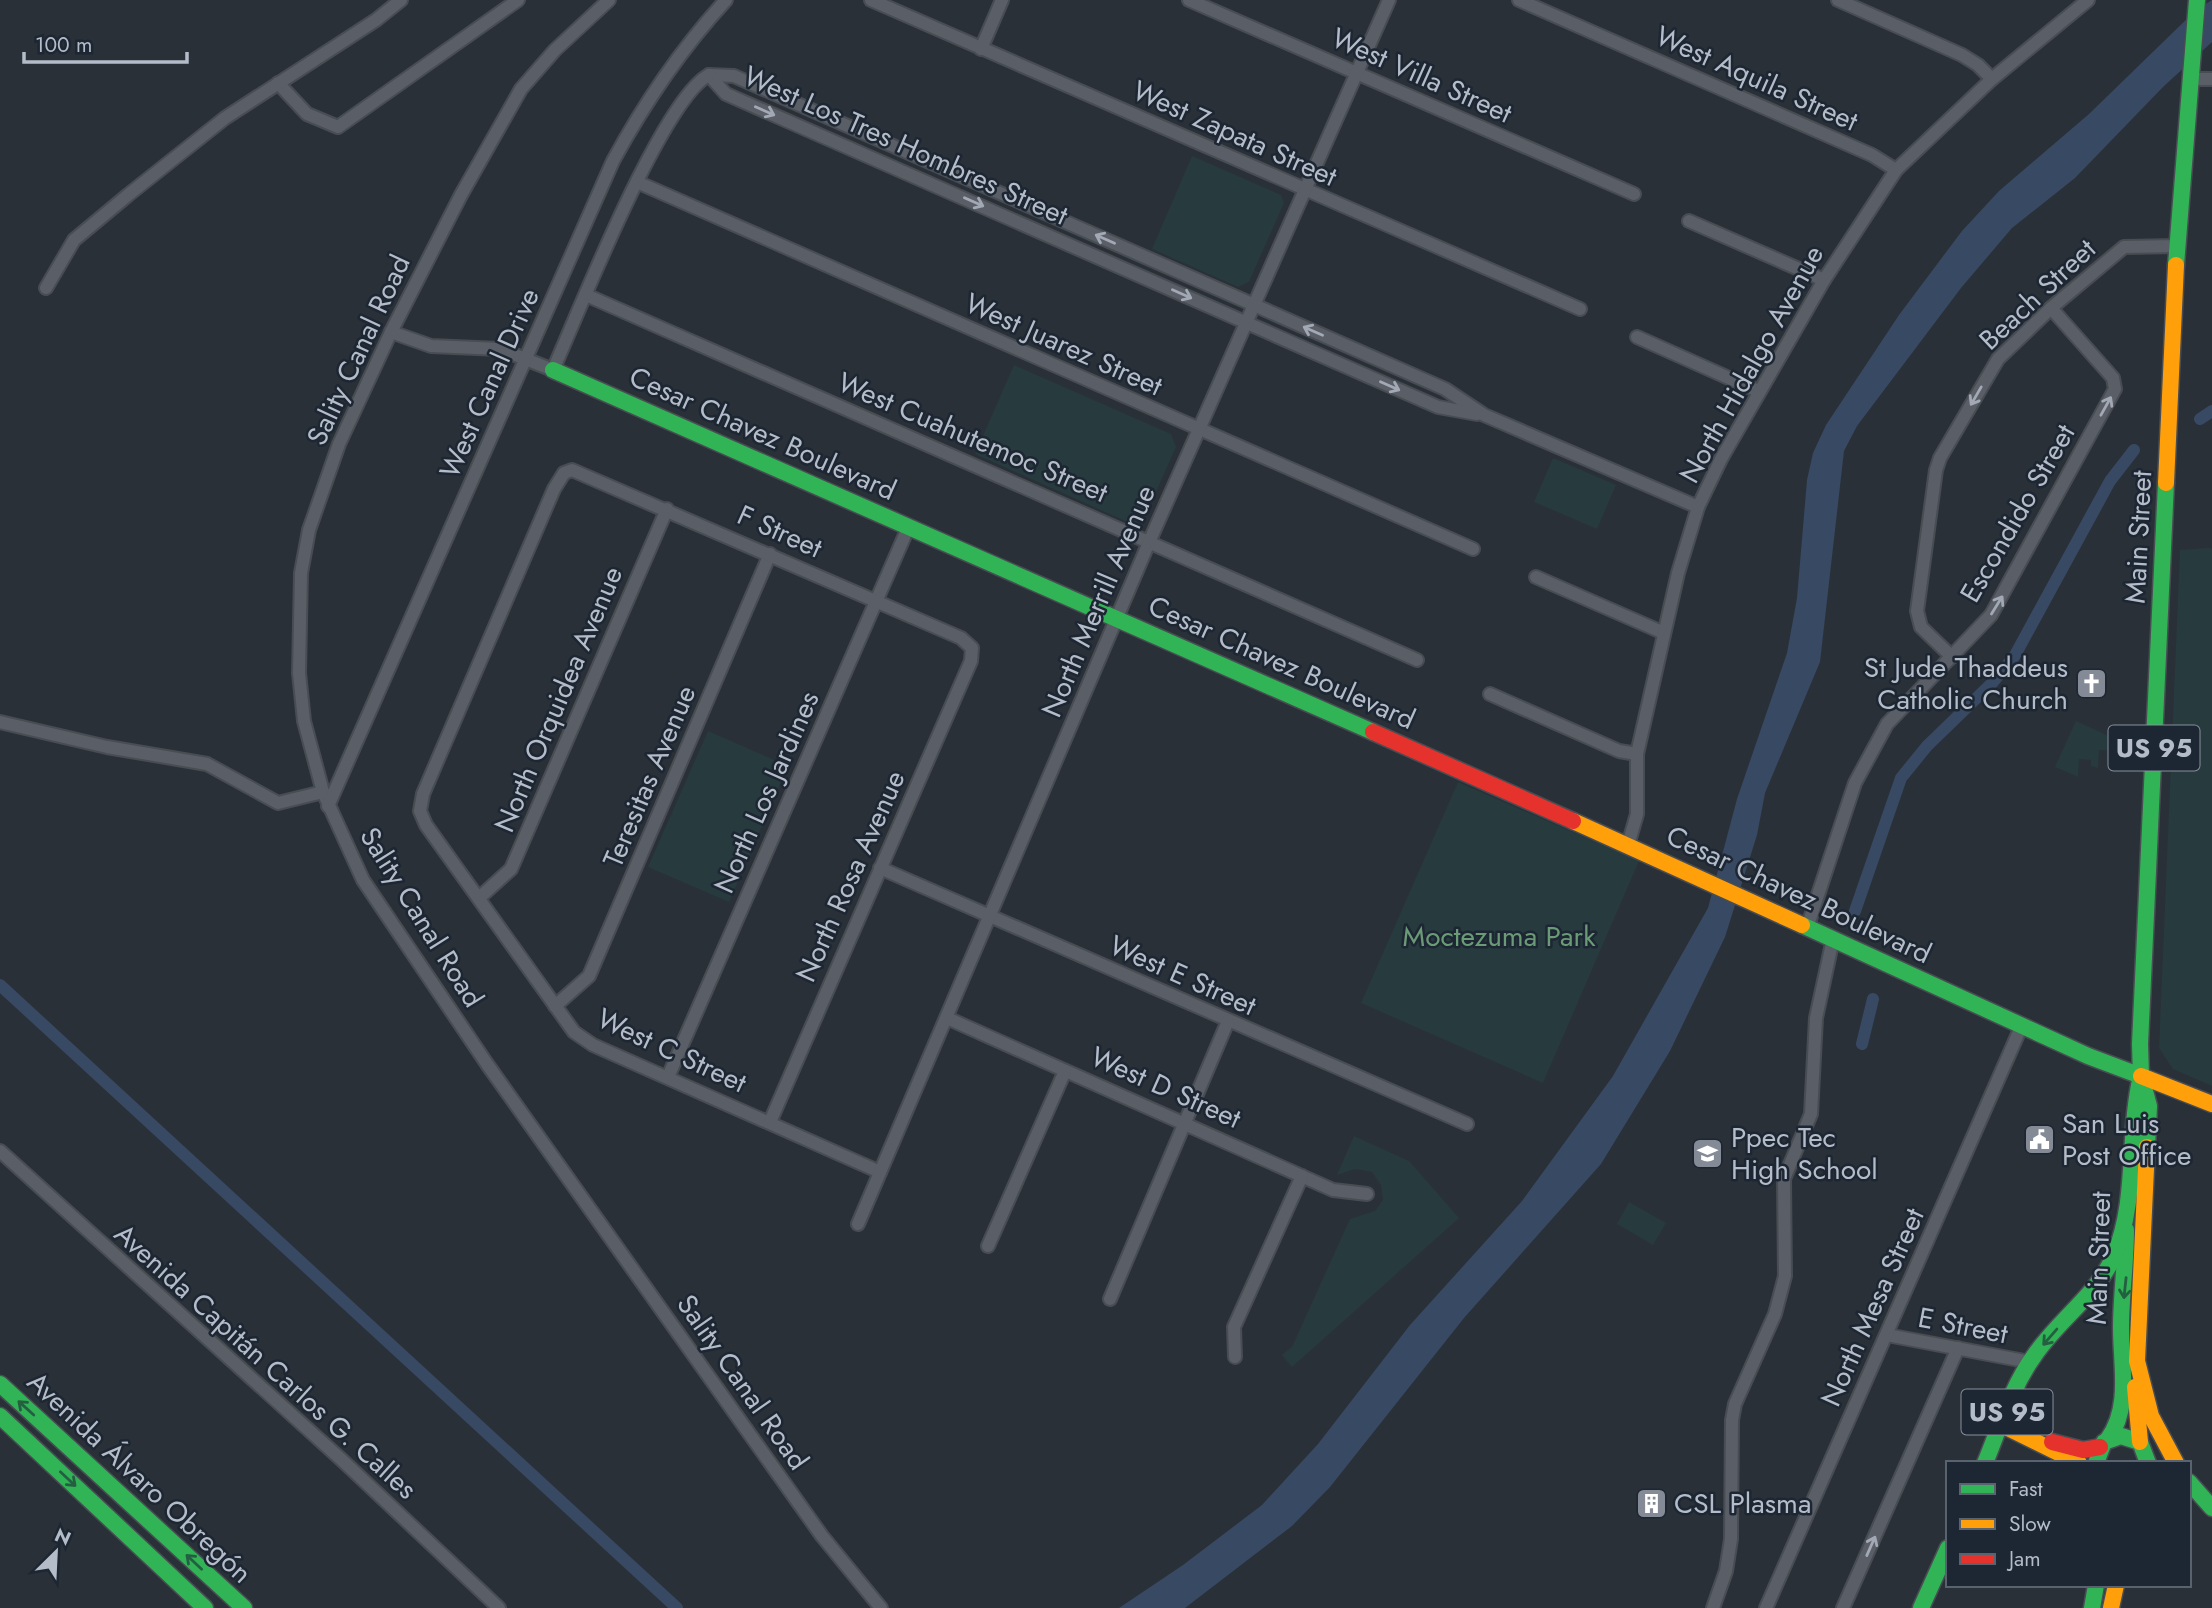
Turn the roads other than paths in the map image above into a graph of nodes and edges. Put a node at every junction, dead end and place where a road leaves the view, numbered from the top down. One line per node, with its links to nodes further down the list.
1 (401, 0): 19 (street)
2 (518, 0): 19 (street)
3 (609, 0): 33 (street, Sality Canal Road)
4 (726, 0): 35 (street, West Canal Drive)
5 (871, 0): 13 (street, West Zapata Street)
6 (1002, 0): 13 (street)
7 (1189, 0): 14 (street, West Villa Street)
8 (1389, 0): 14 (street, North Merrill Avenue)
9 (1520, 0): 20 (street, West Aquila Street)
10 (1838, 0): 16 (street)
11 (2088, 0): 16 (street, North Hidalgo Avenue)
12 (2196, 6): 17 (main road, Main Street / US 95)
13 (981, 49): 22 (street, West Zapata Street)
14 (1357, 73): 22 (street, North Merrill Avenue); 23 (street, West Villa Street)
15 (709, 75): 21 (street, West Canal Drive); 29 (street, West Los Tres Hombres Street, one-way to 15); 32 (street, West Los Tres Hombres Street, one-way to 32)
16 (1992, 79): 20 (street, North Hidalgo Avenue)
17 (2191, 79): 18 (street); 25 (main road, Main Street / US 95)
18 (2212, 79)
19 (278, 83): 27 (street)
20 (1896, 170): 26 (street, North Hidalgo Avenue)
21 (637, 182): 28 (street, West Canal Drive); 39 (street, West Juarez Street)
22 (1304, 190): 29 (street, North Merrill Avenue); 31 (street, West Zapata Street)
23 (1634, 194)
24 (1689, 221): 26 (street)
25 (2178, 246): 30 (street, Beach Street); 70 (main road, Main Street / US 95)
26 (1824, 280): 37 (street, North Hidalgo Avenue)
27 (46, 288)
28 (586, 295): 36 (street, West Canal Drive); 43 (street, West Cuahutemoc Street)
29 (1255, 305): 32 (street, North Merrill Avenue); 38 (street, West Los Tres Hombres Street, one-way to 29)
30 (2051, 308): 51 (street, Beach Street, one-way to 51); 51 (street, Escondido Street, one-way to 30)
31 (1580, 309)
32 (1247, 323): 38 (street, West Los Tres Hombres Street, one-way to 38); 39 (street, North Merrill Avenue)
33 (391, 332): 35 (street, Cesar Chavez Boulevard); 56 (street, Sality Canal Road)
34 (1637, 337): 37 (street)
35 (527, 358): 36 (street, Cesar Chavez Boulevard); 57 (street, West Canal Drive)
36 (553, 370): 42 (main road, Cesar Chavez Boulevard)
37 (1758, 391): 40 (street, North Hidalgo Avenue)
38 (1484, 415): 40 (street, West Los Tres Hombres Street)
39 (1199, 430): 43 (street, North Merrill Avenue); 44 (street, West Juarez Street)
40 (1698, 508): 49 (street, North Hidalgo Avenue)
41 (667, 509): 45 (street, F Street); 58 (street, F Street); 61 (street, North Orquidea Avenue)
42 (909, 526): 47 (street, North Los Jardines); 48 (main road, Cesar Chavez Boulevard)
43 (1150, 540): 48 (street, North Merrill Avenue); 52 (street, West Cuahutemoc Street)
44 (1473, 549)
45 (770, 554): 47 (street, F Street); 65 (street, Teresitas Avenue)
46 (1536, 577): 49 (street)
47 (876, 600): 50 (street, F Street); 71 (street, North Los Jardines)
48 (1117, 618): 59 (main road, Cesar Chavez Boulevard); 62 (street, North Merrill Avenue)
49 (1664, 633): 55 (street, North Hidalgo Avenue)
50 (972, 648): 60 (street, North Rosa Avenue)
51 (1952, 656): 63 (street, Escondido Street)
52 (1417, 660)
53 (1490, 694): 55 (street)
54 (0, 722): 56 (street)
55 (1637, 754): 59 (street, North Hidalgo Avenue)
56 (323, 792): 57 (street, Sality Canal Road)
57 (328, 806): 108 (street, Sality Canal Road)
58 (420, 811): 61 (street, West C Street)
59 (1628, 845): 63 (main road, Cesar Chavez Boulevard)
60 (880, 868): 62 (street, West E Street); 73 (street, North Rosa Avenue)
61 (479, 898): 65 (street, West C Street)
62 (990, 916): 66 (street, North Merrill Avenue); 67 (street, West E Street)
63 (1807, 928): 64 (main road, Cesar Chavez Boulevard)
64 (1833, 939): 68 (main road, Cesar Chavez Boulevard); 109 (street)
65 (555, 1006): 71 (street, West C Street)
66 (947, 1018): 69 (street, West D Street); 77 (street, North Merrill Avenue)
67 (1228, 1021): 74 (street, West E Street); 75 (street)
68 (2022, 1025): 70 (main road, Cesar Chavez Boulevard); 84 (street, North Mesa Street)
69 (1065, 1071): 75 (street, West D Street); 82 (street)
70 (2141, 1076): 72 (main road, Cesar Chavez Boulevard); 80 (main road, Main Street / US 95); 88 (main road, Main Street / US 95)
71 (668, 1077): 73 (street, West C Street)
72 (2212, 1104)
73 (770, 1122): 77 (street, West C Street)
74 (1467, 1124)
75 (1185, 1125): 78 (street, West D Street); 83 (street)
76 (0, 1151): 107 (street, Avenida Capitán Carlos G. Calles)
77 (880, 1172): 81 (street, North Merrill Avenue)
78 (1302, 1177): 79 (street, West D Street); 86 (street)
79 (1367, 1194)
80 (2125, 1220): 87 (main road, US 95, one-way to 87); 94 (main road, Main Street / US 95, one-way to 94)
81 (858, 1224)
82 (988, 1246)
83 (1110, 1299)
84 (1887, 1335): 85 (street, E Street); 110 (street, North Mesa Street)
85 (1958, 1348): 87 (street, E Street); 111 (street, one-way to 85)
86 (1235, 1357)
87 (2030, 1362): 91 (main road, US 95)
88 (2137, 1362): 93 (main road, Main Street / US 95); 98 (main road, US 95)
89 (0, 1384): 106 (main road, Avenida Álvaro Obregón, one-way to 89)
90 (0, 1416): 105 (main road, Avenida Álvaro Obregón, one-way to 105)
91 (2001, 1425): 92 (main road); 95 (main road, US 95)
92 (2039, 1442): 94 (main road); 96 (main road)
93 (2140, 1442): 94 (main road); 97 (main road, Main Street)
94 (2101, 1450)
95 (1986, 1461)
96 (2074, 1461)
97 (2147, 1461)
98 (2175, 1461)
99 (2191, 1484): 101 (main road)
100 (2191, 1502): 101 (main road)
101 (2212, 1510)
102 (1946, 1552): 112 (main road)
103 (2096, 1587): 113 (main road)
104 (2116, 1587): 114 (main road)
105 (205, 1608)
106 (244, 1608)
107 (499, 1608)
108 (881, 1608)
109 (1713, 1608)
110 (1766, 1608)
111 (1843, 1608)
112 (1921, 1608)
113 (2092, 1608)
114 (2111, 1608)

